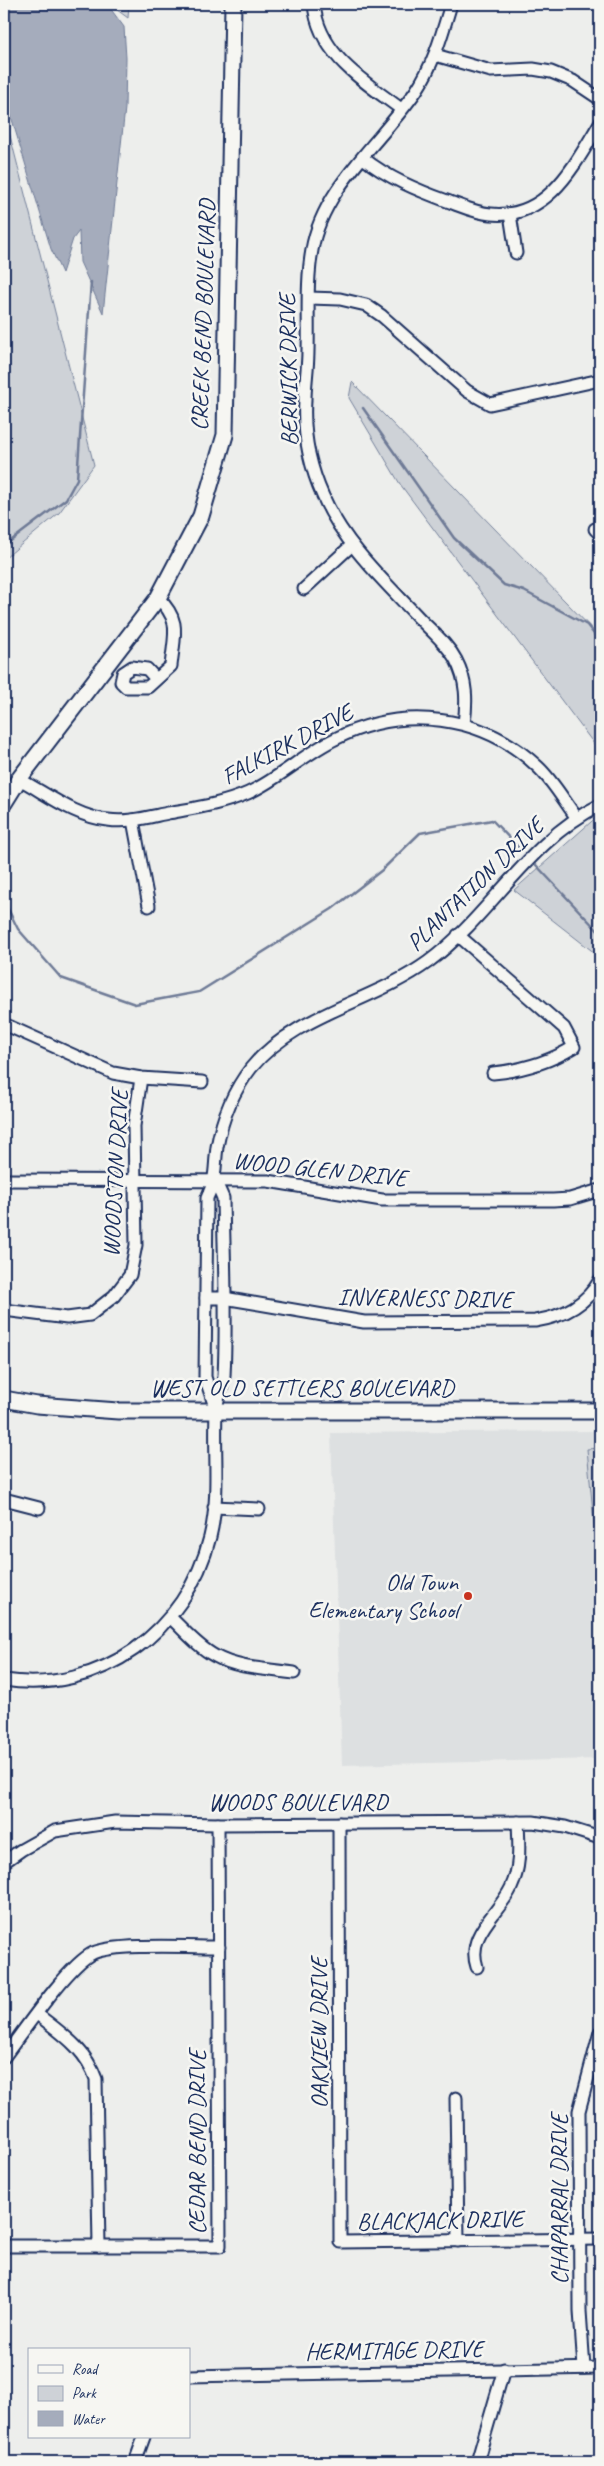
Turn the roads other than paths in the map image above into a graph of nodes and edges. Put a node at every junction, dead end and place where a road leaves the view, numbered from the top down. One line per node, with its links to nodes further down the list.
1 (233, 4): 15 (street, CREEK BEND BOULEVARD)
2 (314, 4): 6 (street)
3 (451, 4): 4 (street, BERWICK DRIVE)
4 (435, 55): 5 (street); 6 (street, BERWICK DRIVE)
5 (600, 99)
6 (401, 109): 8 (street, BERWICK DRIVE)
7 (600, 123): 9 (street)
8 (363, 158): 9 (street); 11 (street, BERWICK DRIVE)
9 (510, 214): 10 (street)
10 (516, 254)
11 (309, 298): 12 (street); 13 (street, BERWICK DRIVE)
12 (600, 380)
13 (352, 545): 14 (street); 17 (street, BERWICK DRIVE)
14 (304, 589)
15 (158, 598): 16 (street); 18 (street, CREEK BEND BOULEVARD)
16 (156, 679)
17 (464, 724): 21 (street, FALKIRK DRIVE); 22 (street, FALKIRK DRIVE)
18 (19, 779): 19 (street, CREEK BEND BOULEVARD); 22 (street, FALKIRK DRIVE)
19 (4, 803)
20 (600, 805): 21 (street, PLANTATION DRIVE)
21 (577, 818): 24 (street, PLANTATION DRIVE)
22 (133, 820): 23 (street)
23 (149, 906)
24 (458, 935): 26 (street); 31 (street, PLANTATION DRIVE)
25 (4, 1024): 27 (street)
26 (493, 1073)
27 (140, 1078): 28 (street); 30 (street, WOODSTON DRIVE)
28 (202, 1082)
29 (4, 1180): 30 (street, WOOD GLEN DRIVE)
30 (134, 1180): 31 (street, WOOD GLEN DRIVE); 36 (street, WOODSTON DRIVE)
31 (215, 1180): 32 (street, WOOD GLEN DRIVE); 34 (street, PLANTATION DRIVE); 35 (street, PLANTATION DRIVE)
32 (600, 1191)
33 (600, 1280): 35 (street, INVERNESS DRIVE)
34 (206, 1298): 35 (street, INVERNESS DRIVE); 38 (street, PLANTATION DRIVE)
35 (224, 1298): 38 (street, PLANTATION DRIVE)
36 (4, 1310)
37 (4, 1399): 38 (street, WEST OLD SETTLERS BOULEVARD)
38 (216, 1410): 39 (street, WEST OLD SETTLERS BOULEVARD); 41 (street, PLANTATION DRIVE)
39 (600, 1410)
40 (4, 1499): 42 (street)
41 (214, 1507): 43 (street); 44 (street, PLANTATION DRIVE)
42 (39, 1508)
43 (260, 1509)
44 (171, 1618): 45 (street); 46 (street, PLANTATION DRIVE)
45 (294, 1673)
46 (4, 1680)
47 (518, 1822): 48 (street, WOODS BOULEVARD); 50 (street, WOODS BOULEVARD); 53 (street)
48 (339, 1823): 49 (street, WOODS BOULEVARD); 61 (street, OAKVIEW DRIVE)
49 (218, 1824): 51 (street, WOODS BOULEVARD); 52 (street, CEDAR BEND DRIVE)
50 (600, 1838)
51 (4, 1862)
52 (219, 1947): 54 (street); 63 (street, CEDAR BEND DRIVE)
53 (477, 1967)
54 (37, 2014): 56 (street); 63 (street)
55 (600, 2032): 60 (street, CHAPARRAL DRIVE)
56 (4, 2057)
57 (456, 2098): 59 (street)
58 (600, 2239): 60 (street, BLACKJACK DRIVE)
59 (458, 2240): 60 (street, BLACKJACK DRIVE); 61 (street, BLACKJACK DRIVE)
60 (579, 2240): 64 (street, CHAPARRAL DRIVE)
61 (340, 2242)
62 (4, 2246): 63 (street, CEDAR BEND DRIVE)
63 (99, 2246)
64 (584, 2368): 65 (street, HERMITAGE DRIVE); 66 (street, HERMITAGE DRIVE)
65 (600, 2368)
66 (504, 2369): 67 (street, HERMITAGE DRIVE); 70 (street)
67 (190, 2376)
68 (144, 2438): 69 (street)
69 (135, 2462)
70 (477, 2462)

